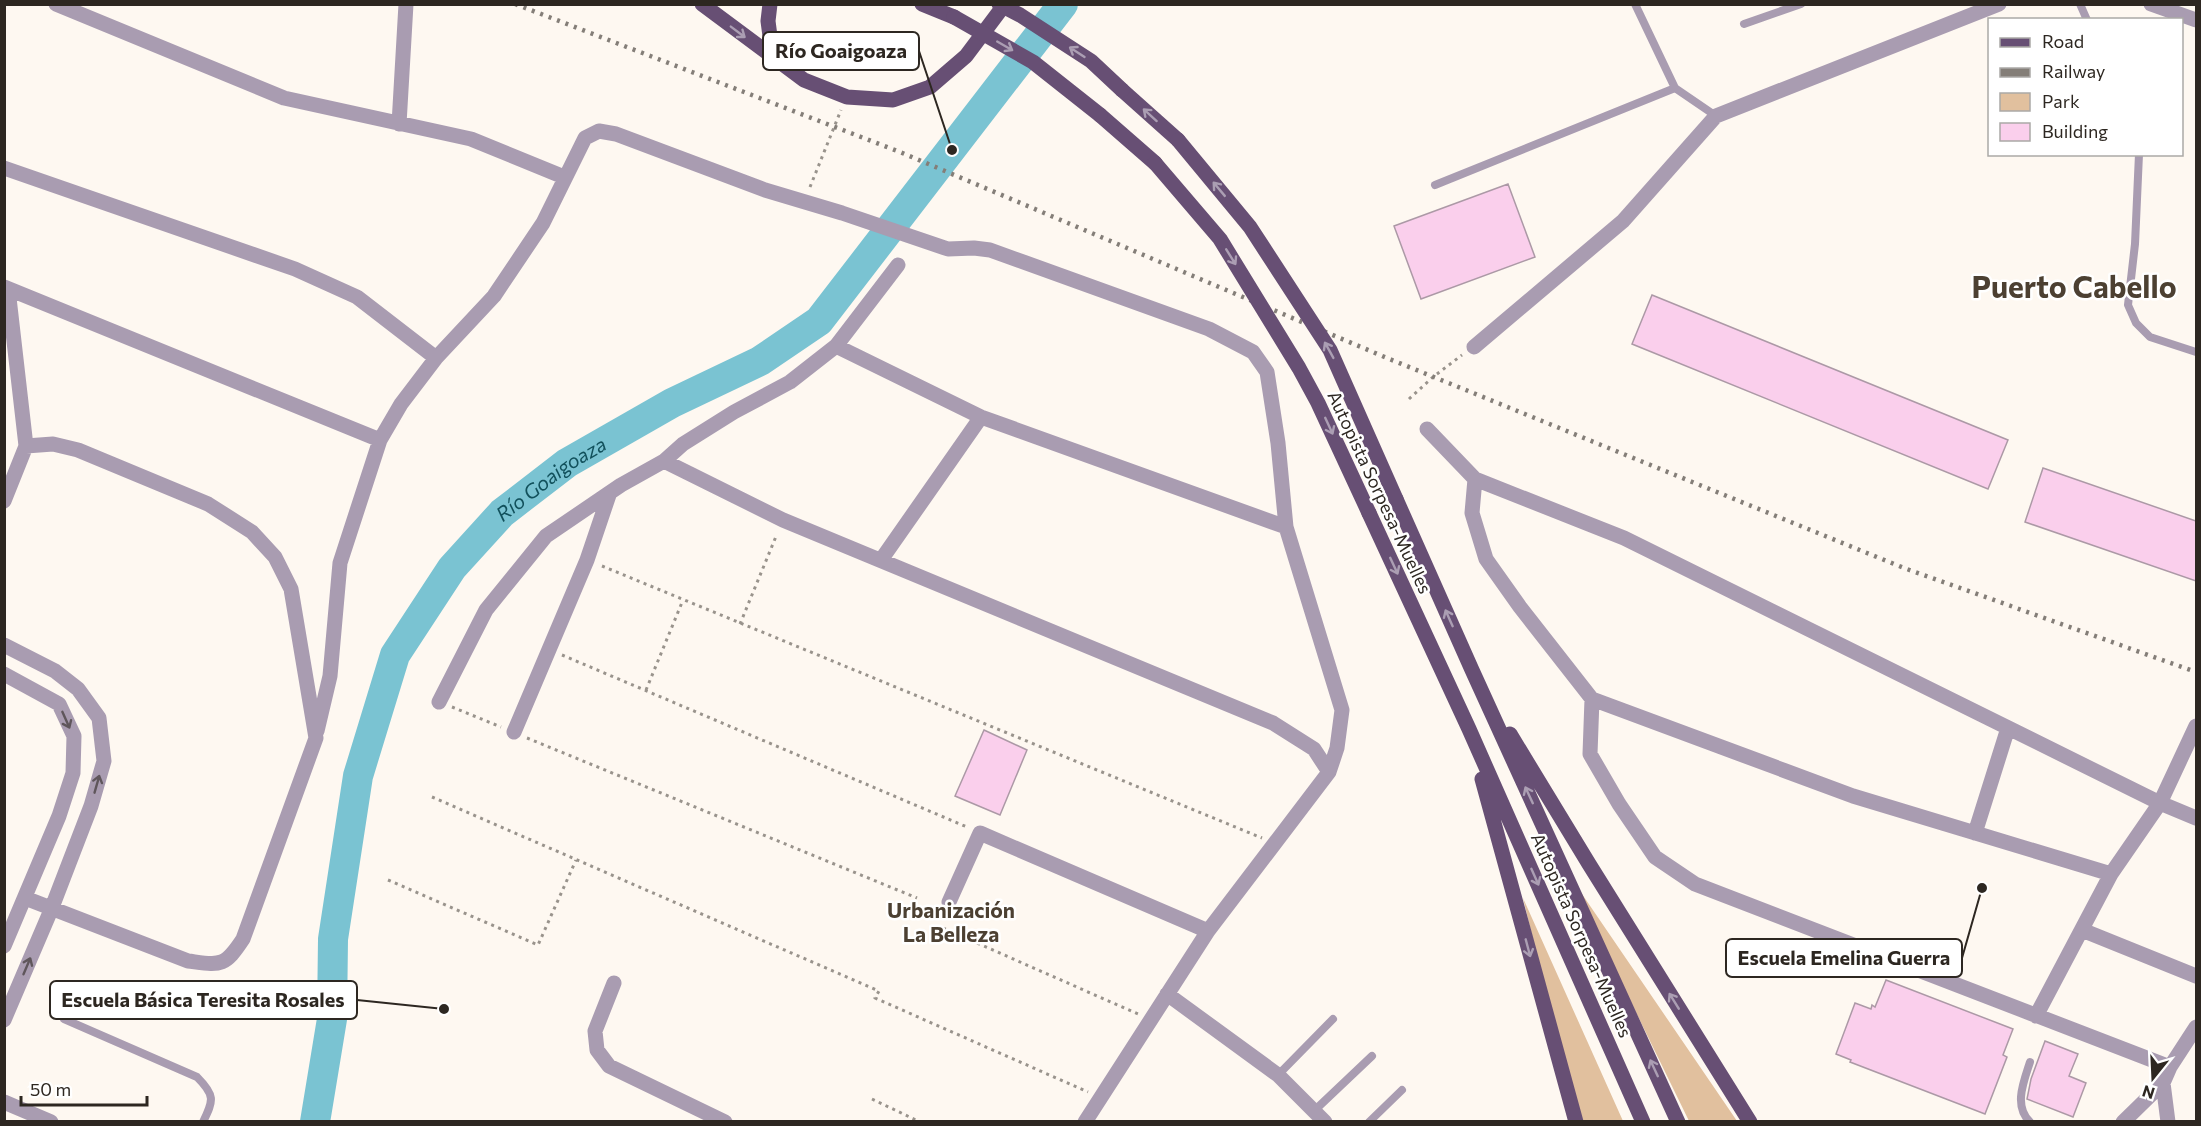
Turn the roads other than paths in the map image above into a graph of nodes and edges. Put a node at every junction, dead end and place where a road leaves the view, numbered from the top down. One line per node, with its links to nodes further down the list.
1 (56, 4): 19 (street)
2 (406, 4): 19 (street)
3 (702, 4): 16 (main road, one-way to 16)
4 (770, 4): 16 (main road)
5 (922, 4): 47 (main road, Autopista Sorpesa-Muelles, one-way to 47, bridge)
6 (999, 4): 41 (main road, Autopista Sorpesa-Muelles, one-way to 6, bridge)
7 (1005, 4): 16 (main road)
8 (1635, 4): 17 (lane)
9 (1801, 4): 15 (lane)
10 (1999, 4): 18 (street)
11 (2080, 4): 13 (lane)
12 (2151, 4): 14 (street)
13 (2086, 18)
14 (2196, 20)
15 (1744, 24)
16 (773, 59)
17 (1675, 88): 18 (lane); 23 (lane)
18 (1716, 116): 27 (street)
19 (399, 124): 22 (street)
20 (2139, 156): 28 (lane)
21 (4, 168): 29 (street)
22 (564, 177): 29 (street); 38 (street)
23 (1435, 185)
24 (898, 265): 26 (street)
25 (6, 288): 32 (street); 33 (street)
26 (836, 345): 30 (street); 34 (street)
27 (1474, 347)
28 (2196, 352)
29 (436, 358): 32 (street)
30 (981, 417): 38 (street); 39 (street)
31 (1427, 429): 35 (street)
32 (380, 440): 49 (street)
33 (26, 446): 37 (street); 49 (street)
34 (664, 461): 36 (street); 39 (street)
35 (1475, 479): 43 (street); 46 (street)
36 (609, 495): 44 (street); 48 (street)
37 (4, 501)
38 (1286, 527): 50 (street)
39 (881, 560): 50 (street)
40 (4, 645): 57 (street, one-way to 40)
41 (1472, 670): 84 (main road, Autopista Sorpesa-Muelles, one-way to 41); 85 (main road, one-way to 41)
42 (4, 674): 55 (street, one-way to 55)
43 (1592, 699): 53 (street); 64 (street)
44 (439, 702)
45 (2196, 726): 51 (street)
46 (2008, 728): 51 (street); 53 (street)
47 (1469, 729): 82 (main road, one-way to 82); 83 (main road, Autopista Sorpesa-Muelles, one-way to 83)
48 (513, 732)
49 (316, 738): 57 (street)
50 (1329, 772): 59 (street)
51 (2160, 803): 52 (street); 54 (street)
52 (2196, 818)
53 (1975, 833): 54 (street)
54 (2111, 874): 58 (street)
55 (25, 898): 57 (street); 60 (street)
56 (948, 902): 59 (street)
57 (51, 910): 67 (street, one-way to 57)
58 (2082, 930): 61 (street); 64 (street)
59 (1208, 932): 63 (street)
60 (4, 946)
61 (2196, 975)
62 (614, 983): 77 (street)
63 (1167, 994): 72 (street); 80 (street)
64 (2036, 1016): 71 (street)
65 (64, 1019): 79 (lane)
66 (1334, 1019): 72 (lane)
67 (4, 1020)
68 (2196, 1027): 71 (street)
69 (1372, 1056): 76 (lane)
70 (2030, 1062): 86 (lane)
71 (2170, 1066): 73 (street)
72 (1278, 1075): 76 (street)
73 (2163, 1083): 87 (street); 88 (street)
74 (1402, 1090): 81 (lane)
75 (4, 1102): 78 (street)
76 (1320, 1116)
77 (715, 1120)
78 (51, 1122)
79 (203, 1122)
80 (1084, 1122)
81 (1369, 1122)
82 (1575, 1122)
83 (1643, 1122)
84 (1678, 1122)
85 (1750, 1122)
86 (2030, 1122)
87 (2123, 1122)
88 (2168, 1122)

